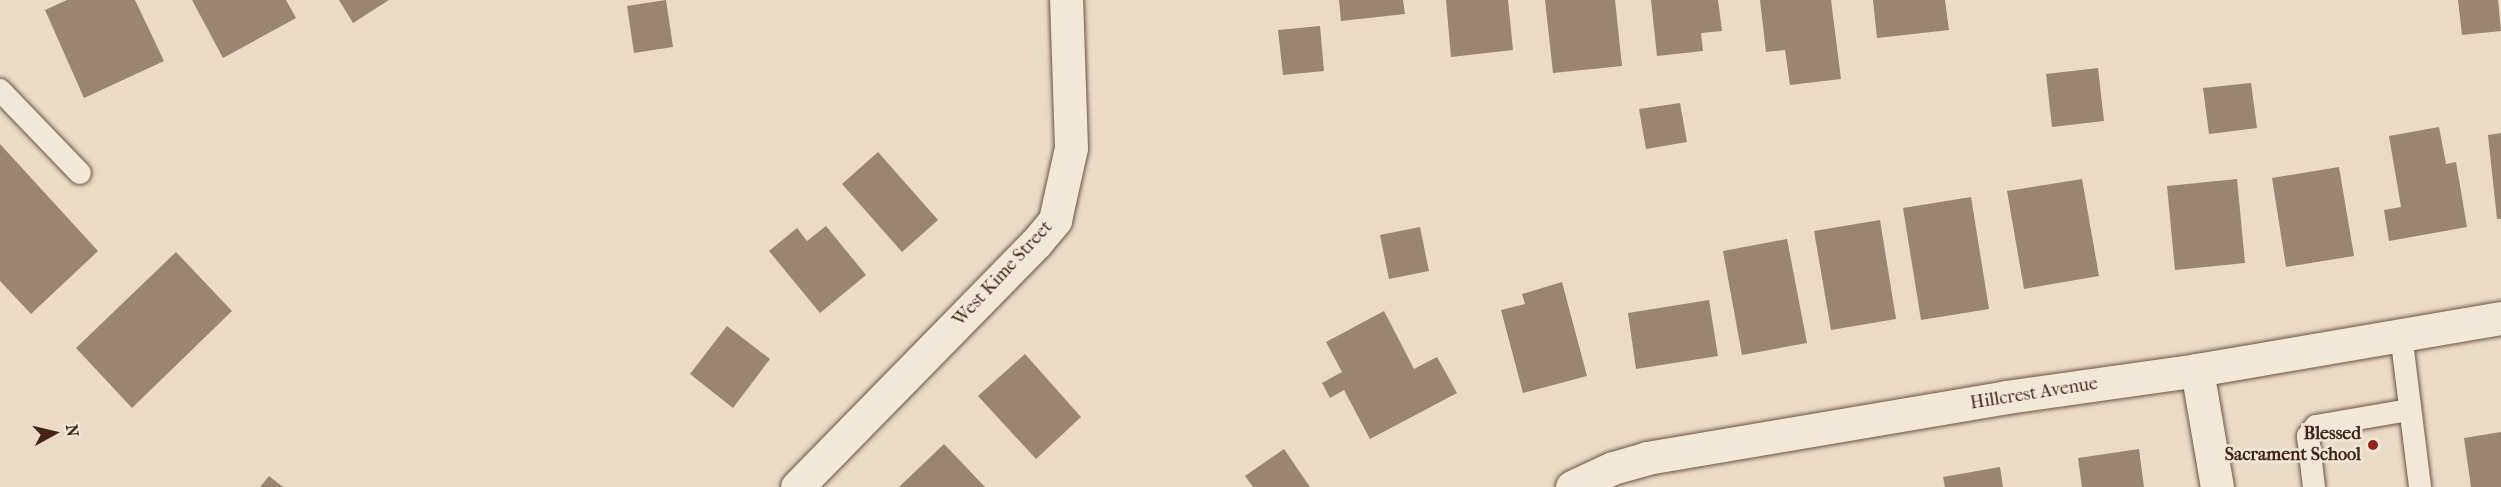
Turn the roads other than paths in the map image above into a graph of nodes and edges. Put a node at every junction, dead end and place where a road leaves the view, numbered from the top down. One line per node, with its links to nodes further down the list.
1 (1066, 0): 8 (street, West Kime Street)
2 (0, 90): 3 (lane)
3 (80, 173)
4 (2501, 318): 5 (street, Hillcrest Avenue)
5 (2401, 334): 6 (street, Hillcrest Avenue); 7 (lane)
6 (2197, 370): 9 (street, Hillcrest Avenue); 10 (street)
7 (2409, 410): 11 (lane); 12 (lane)
8 (797, 487)
9 (1572, 487)
10 (2217, 487)
11 (2314, 487)
12 (2420, 487)

